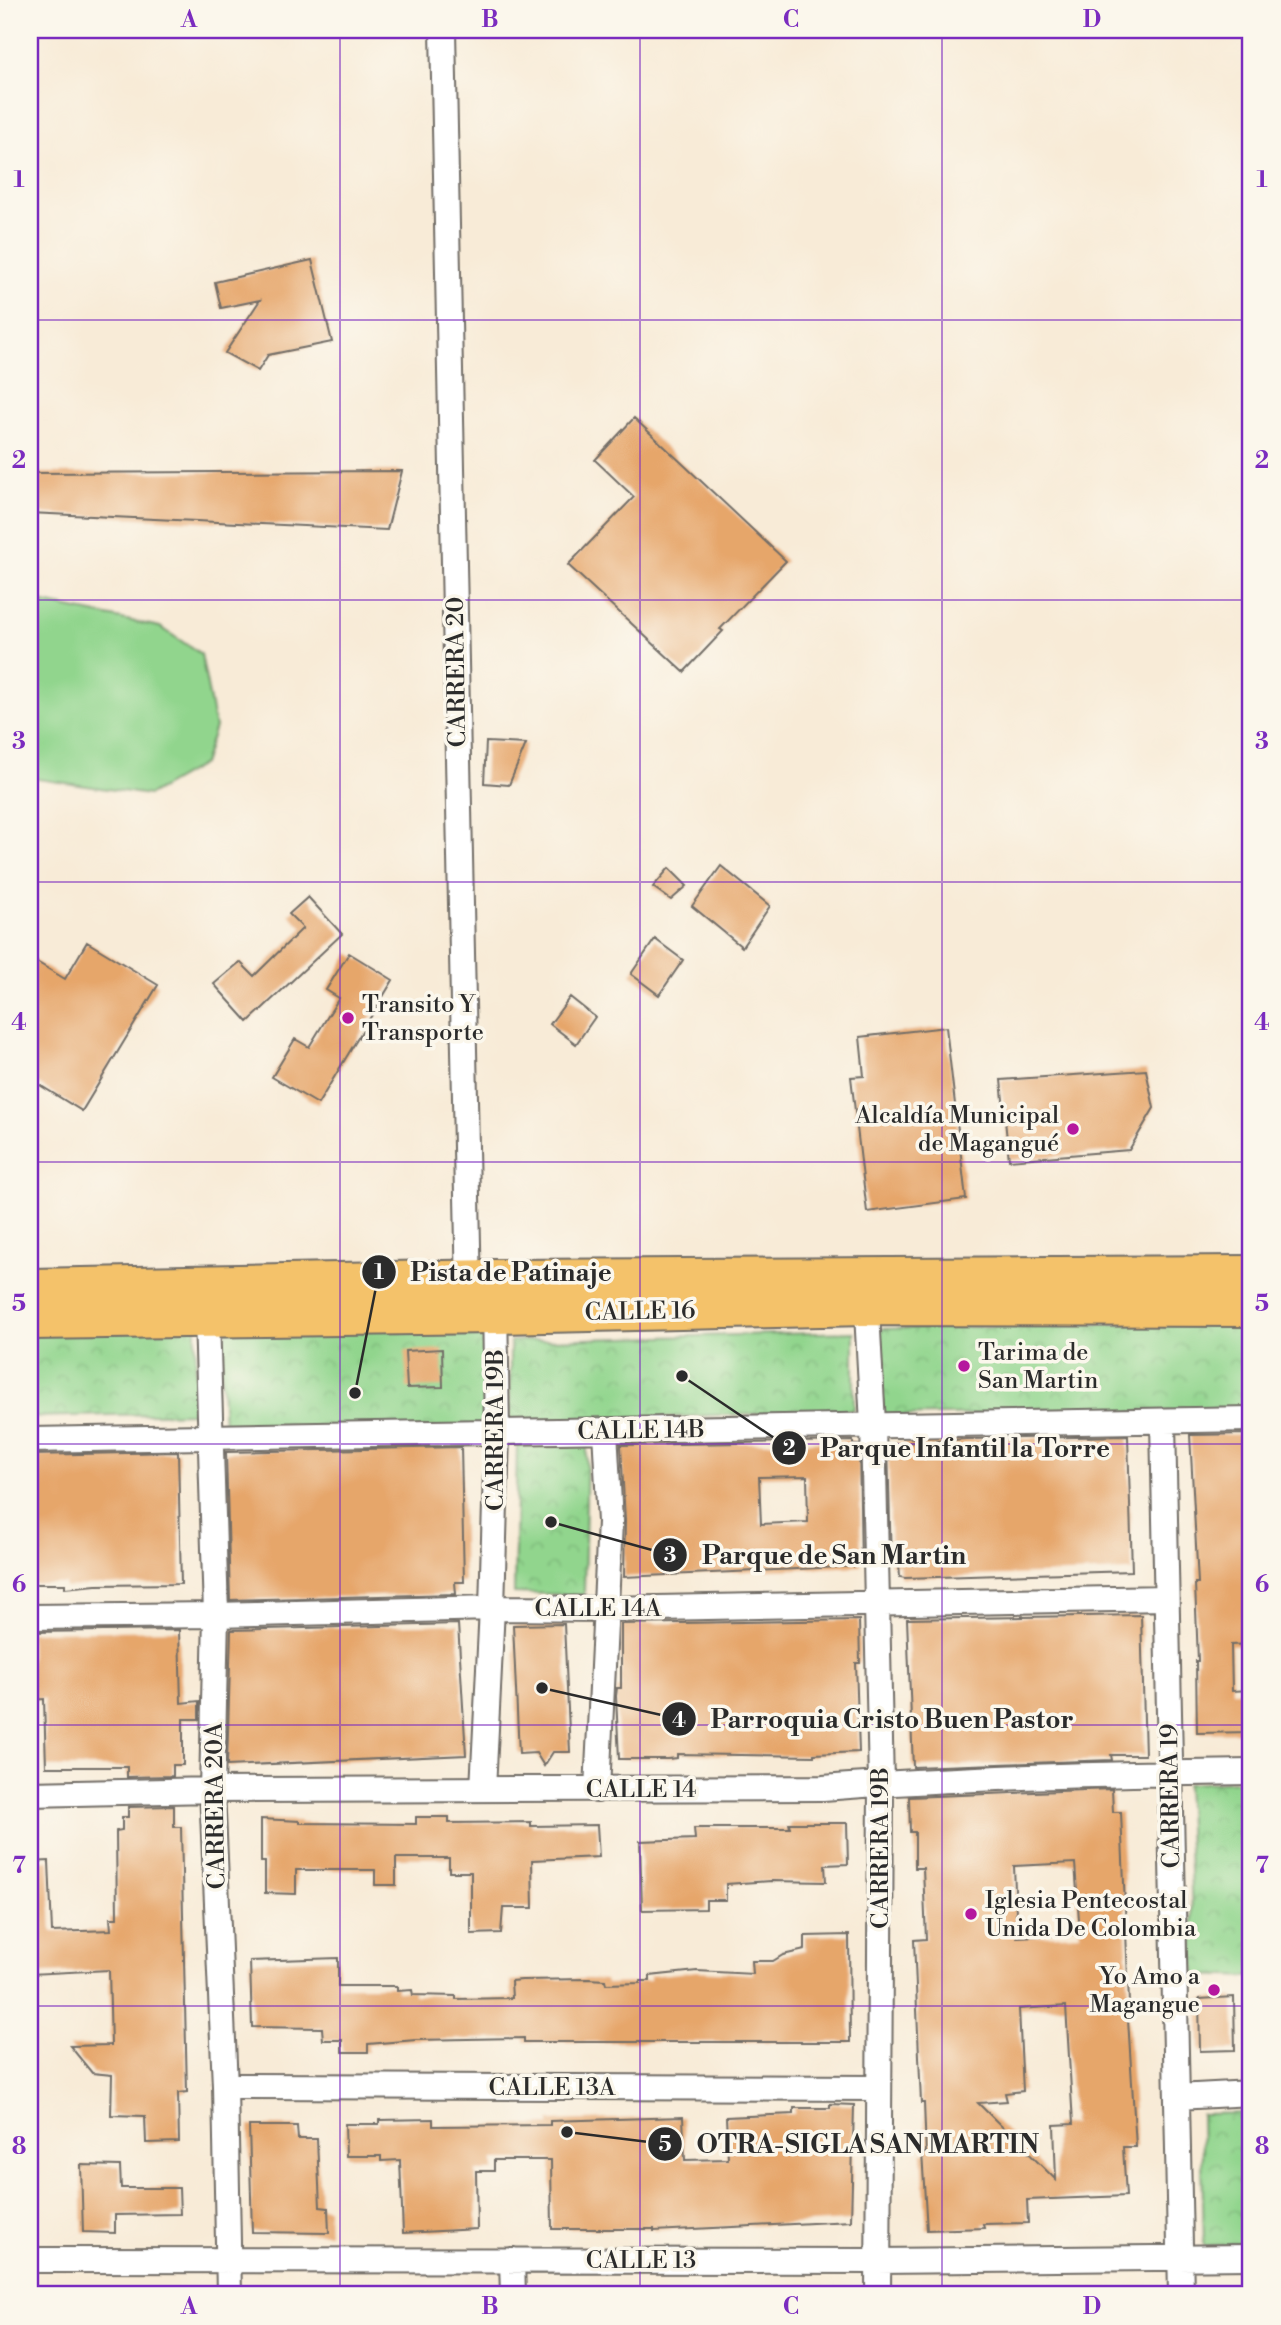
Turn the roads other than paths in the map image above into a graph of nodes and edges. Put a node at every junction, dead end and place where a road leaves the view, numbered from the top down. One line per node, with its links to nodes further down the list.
1 (443, 30): 5 (street, CARRERA 20)
2 (1251, 1275): 4 (highway, CALLE 16)
3 (30, 1288): 5 (highway, CALLE 16)
4 (866, 1291): 5 (highway, CALLE 16); 6 (highway, CALLE 16); 11 (street, CARRERA 19B)
5 (482, 1297): 7 (highway, CALLE 16); 13 (street, CARRERA 19B)
6 (1251, 1307)
7 (207, 1317): 8 (highway, CALLE 16); 14 (street, CARRERA 20A)
8 (30, 1320)
9 (1251, 1419): 10 (street, CALLE 14B)
10 (1163, 1422): 11 (street, CALLE 14B); 16 (street, CARRERA 19)
11 (873, 1424): 12 (street, CALLE 14B); 17 (street, CARRERA 19B)
12 (605, 1431): 13 (street, CALLE 14B); 19 (street)
13 (497, 1434): 14 (street, CALLE 14B); 18 (street, CARRERA 19B)
14 (212, 1436): 15 (street, CALLE 14B); 20 (street, CARRERA 20A)
15 (30, 1440)
16 (1166, 1598): 17 (street, CALLE 14A); 23 (street, CARRERA 19)
17 (877, 1605): 19 (street, CALLE 14A); 24 (street, CARRERA 19B)
18 (492, 1608): 19 (street, CALLE 14A); 20 (street, CALLE 14A); 25 (street, CARRERA 19B)
19 (606, 1609): 27 (street)
20 (216, 1615): 21 (street, CALLE 14A); 26 (street, CARRERA 20A)
21 (30, 1617)
22 (1251, 1772): 23 (street, CALLE 14)
23 (1170, 1773): 24 (street, CALLE 14); 32 (street, CARRERA 19)
24 (881, 1784): 27 (street, CALLE 14); 30 (street, CARRERA 19B)
25 (483, 1789): 26 (street, CALLE 14); 27 (street, CALLE 14)
26 (212, 1790): 28 (street, CALLE 14); 29 (street, CARRERA 20A)
27 (597, 1790)
28 (30, 1794)
29 (225, 2086): 30 (street, CALLE 13A); 36 (street, CARRERA 20A)
30 (878, 2088): 38 (street, CARRERA 19B)
31 (1251, 2093): 32 (street)
32 (1177, 2097): 34 (street, CARRERA 19)
33 (1251, 2257): 34 (street, CALLE 13)
34 (1180, 2258): 38 (street, CALLE 13); 42 (street, CARRERA 19)
35 (30, 2260): 36 (street, CALLE 13)
36 (229, 2260): 37 (street, CALLE 13); 39 (street, CARRERA 20A)
37 (512, 2260): 38 (street, CALLE 13); 40 (street)
38 (878, 2261): 41 (street, CARRERA 19B)
39 (229, 2295)
40 (513, 2295)
41 (878, 2295)
42 (1181, 2295)

